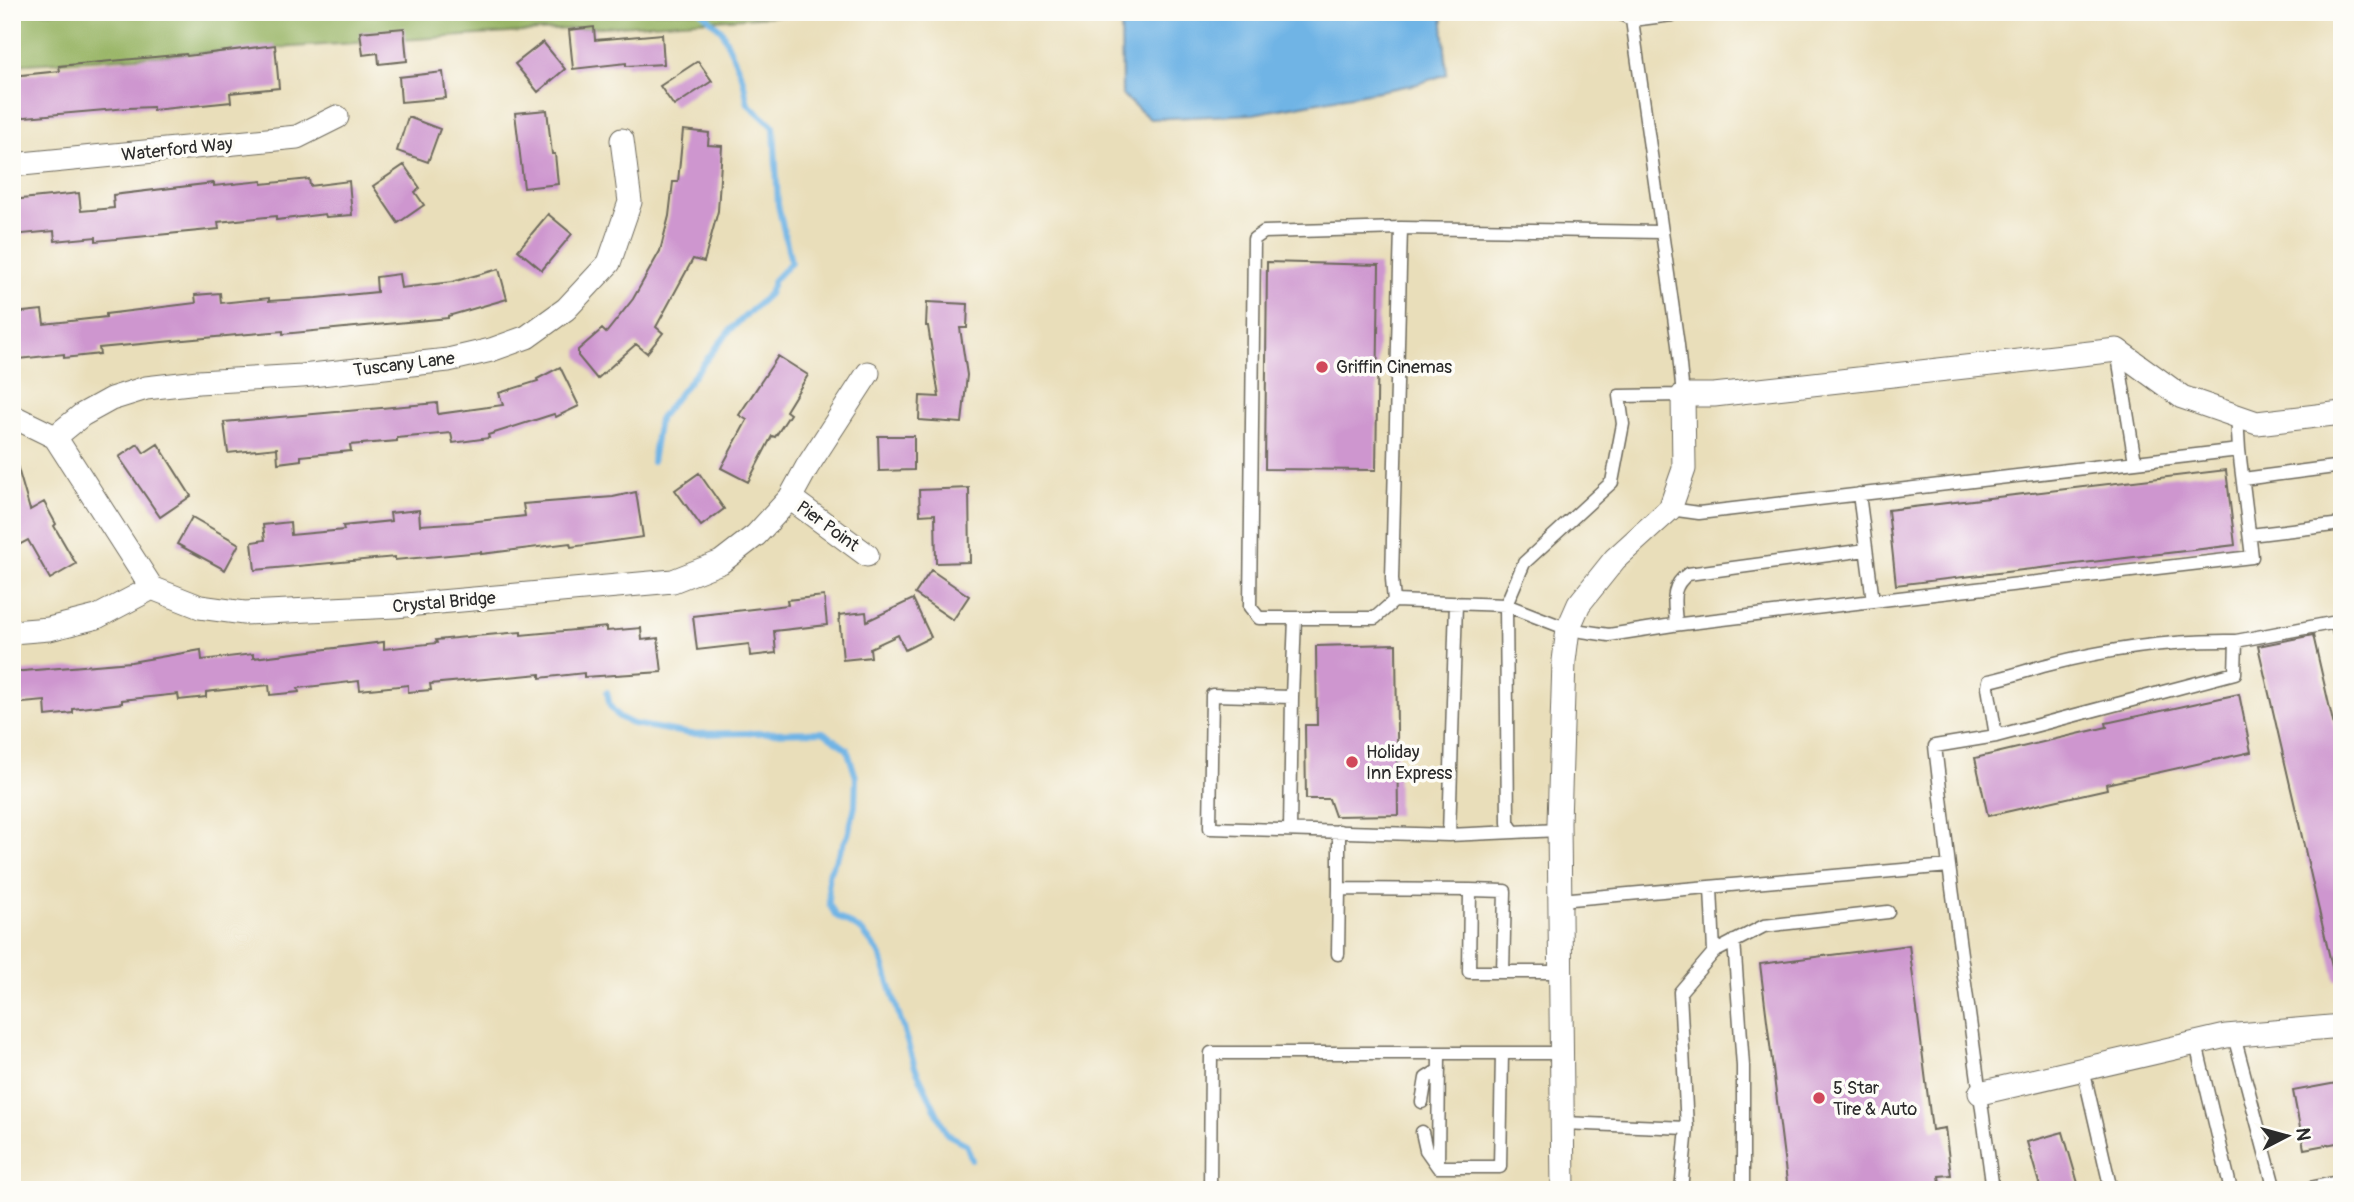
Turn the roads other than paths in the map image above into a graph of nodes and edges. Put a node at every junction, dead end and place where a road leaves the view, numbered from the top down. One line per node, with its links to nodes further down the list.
1 (1618, 12): 3 (lane)
2 (1696, 12): 3 (lane)
3 (1632, 20): 8 (lane)
4 (337, 117): 6 (street, Waterford Way)
5 (622, 140): 15 (street, Tuscany Lane)
6 (12, 165)
7 (1401, 228): 8 (lane); 28 (lane); 32 (lane)
8 (1662, 232): 11 (lane)
9 (2117, 350): 11 (street); 13 (street); 17 (lane)
10 (868, 373): 21 (street, Crystal Bridge)
11 (1683, 395): 22 (street); 31 (lane)
12 (2342, 413): 13 (street)
13 (2237, 415): 16 (lane)
14 (12, 416): 15 (street)
15 (55, 437): 27 (street)
16 (2239, 450): 17 (lane); 19 (lane)
17 (2135, 462): 20 (lane)
18 (2342, 466): 19 (lane)
19 (2243, 479): 24 (lane)
20 (1859, 494): 22 (lane); 25 (lane)
21 (790, 498): 26 (street, Pier Point); 27 (street, Crystal Bridge)
22 (1670, 509): 35 (street)
23 (2342, 524): 24 (lane)
24 (2250, 535): 29 (lane)
25 (1867, 550): 29 (lane); 34 (lane)
26 (867, 555)
27 (152, 588): 36 (street)
28 (1394, 601): 30 (lane); 32 (lane)
29 (1873, 601): 34 (lane)
30 (1456, 603): 31 (lane); 45 (lane)
31 (1506, 605): 35 (lane); 44 (lane)
32 (1295, 618): 39 (lane)
33 (2339, 621): 37 (lane); 38 (lane)
34 (1676, 624): 35 (lane)
35 (1568, 629): 42 (street)
36 (12, 632)
37 (2236, 640): 40 (lane); 40 (lane)
38 (2342, 645)
39 (1292, 697): 41 (lane); 41 (lane)
40 (1996, 736): 46 (lane)
41 (1290, 830): 43 (lane)
42 (1559, 830): 44 (lane); 50 (street)
43 (1339, 831): 45 (lane); 48 (lane)
44 (1514, 832): 45 (lane)
45 (1449, 835)
46 (1949, 866): 47 (lane); 65 (lane)
47 (1711, 888): 50 (lane); 53 (lane)
48 (1339, 889): 49 (lane); 54 (lane)
49 (1470, 890): 55 (lane); 55 (lane)
50 (1560, 900): 56 (street)
51 (1888, 912): 52 (lane)
52 (1734, 942): 53 (lane); 76 (lane)
53 (1714, 951): 68 (lane)
54 (1338, 954)
55 (1503, 972): 56 (lane)
56 (1561, 972): 62 (street)
57 (2342, 1026): 58 (street)
58 (2234, 1036): 59 (street); 80 (lane)
59 (2196, 1044): 63 (street); 79 (lane)
60 (1439, 1053): 61 (lane); 64 (lane); 73 (lane)
61 (1502, 1053): 62 (lane); 70 (lane)
62 (1562, 1053): 67 (street)
63 (2083, 1069): 65 (street); 78 (lane)
64 (1439, 1070): 66 (lane); 70 (lane)
65 (1980, 1093): 77 (lane)
66 (1422, 1102)
67 (1563, 1124): 68 (lane); 74 (street)
68 (1687, 1128): 75 (lane)
69 (1423, 1132): 70 (lane)
70 (1438, 1167)
71 (2342, 1181): 72 (lane)
72 (2310, 1188)
73 (1210, 1190)
74 (1563, 1190)
75 (1681, 1190)
76 (1743, 1190)
77 (1993, 1190)
78 (2111, 1190)
79 (2231, 1190)
80 (2275, 1190)

